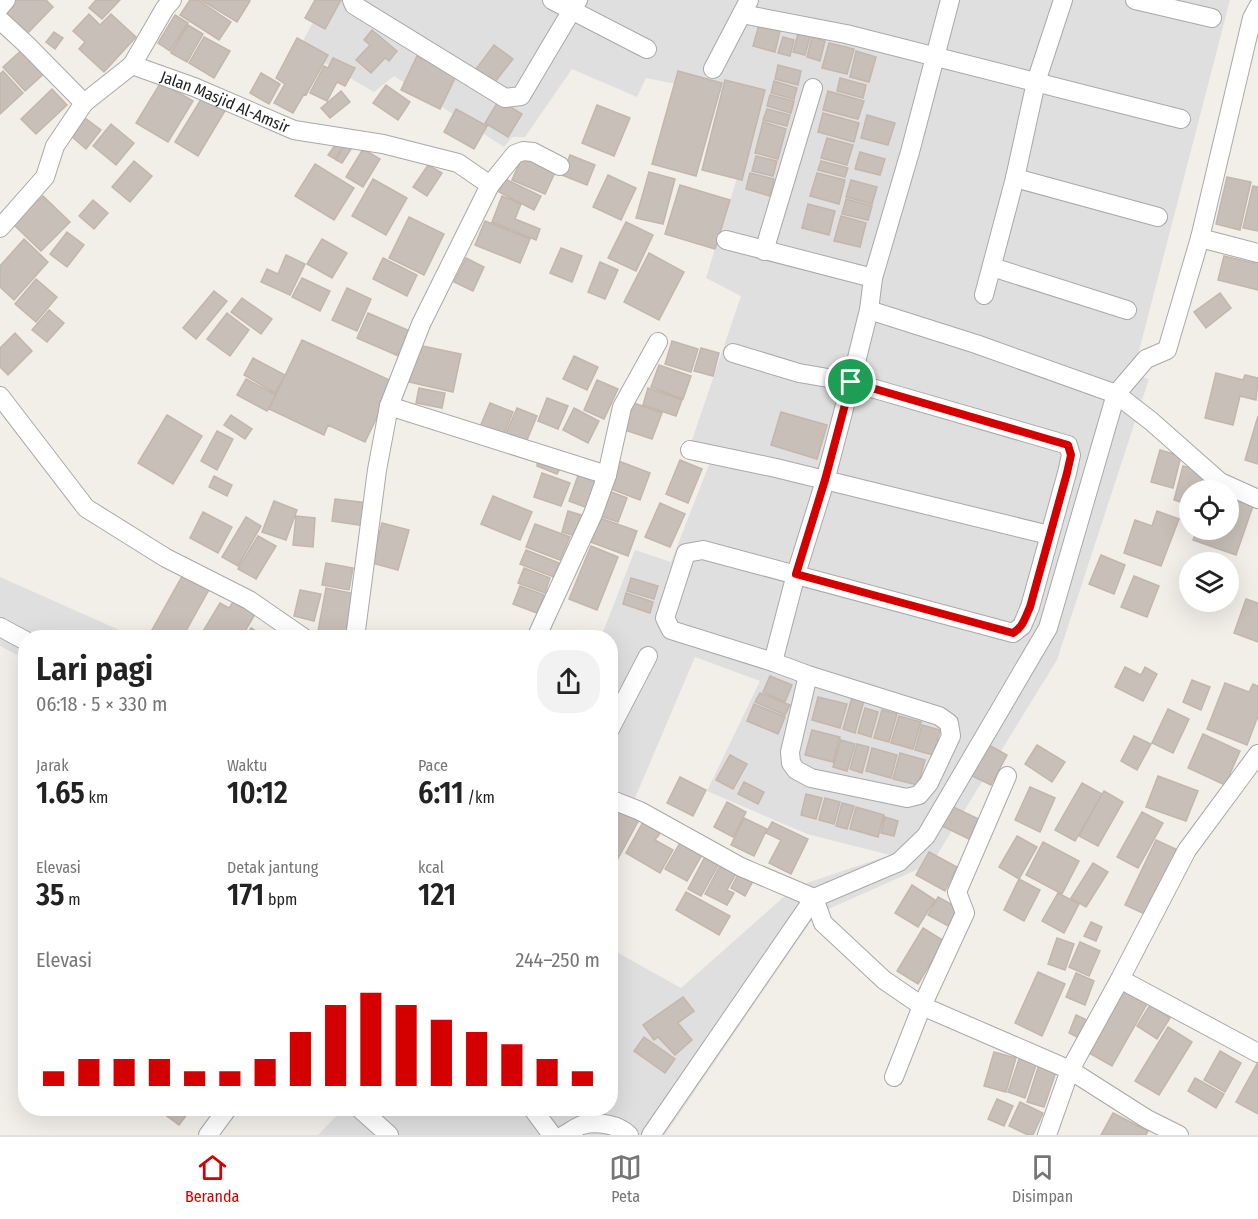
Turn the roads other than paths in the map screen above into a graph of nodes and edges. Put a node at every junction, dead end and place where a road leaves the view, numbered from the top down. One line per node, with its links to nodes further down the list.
1 (6, 0): 10 (street)
2 (172, 0): 17 (street)
3 (352, 0): 9 (street)
4 (552, 0): 9 (street)
5 (950, 0): 16 (street)
6 (1063, 0): 19 (street)
7 (1135, 0): 8 (street)
8 (1170, 4): 13 (street)
9 (574, 6): 15 (street)
10 (0, 7)
11 (745, 7): 16 (street); 18 (street)
12 (1258, 7): 28 (street)
13 (1212, 18)
14 (0, 20): 21 (street)
15 (647, 49)
16 (936, 56): 19 (street); 33 (street)
17 (132, 65): 21 (street); 25 (street, Jalan Masjid Al-Amsir)
18 (712, 69)
19 (1036, 82): 22 (street); 24 (street)
20 (813, 88): 30 (street)
21 (84, 103): 27 (street)
22 (1181, 119)
23 (560, 166): 25 (street)
24 (1015, 178): 26 (street); 32 (street)
25 (490, 185): 42 (street)
26 (1158, 217)
27 (0, 228)
28 (1200, 238): 31 (street); 40 (street)
29 (726, 240): 30 (street)
30 (764, 252): 33 (street)
31 (1258, 253)
32 (992, 267): 34 (street); 36 (street)
33 (873, 278): 35 (street)
34 (984, 295)
35 (869, 310): 39 (street); 40 (street)
36 (1127, 310)
37 (658, 342): 44 (street)
38 (733, 353): 39 (street)
39 (851, 382): 45 (street); 47 (street)
40 (1116, 394): 46 (street); 61 (street)
41 (0, 396): 50 (street)
42 (389, 406): 44 (street); 51 (street)
43 (690, 450): 45 (street)
44 (608, 475): 52 (street)
45 (825, 480): 47 (street); 48 (street)
46 (1258, 499)
47 (1049, 535): 48 (street)
48 (796, 574): 55 (street); 55 (street)
49 (0, 627): 53 (street)
50 (292, 630)
51 (356, 630)
52 (540, 630)
53 (18, 637)
54 (648, 656): 57 (street)
55 (773, 662): 56 (street)
56 (808, 675): 56 (street)
57 (618, 714)
58 (1258, 754): 62 (street)
59 (1006, 776): 63 (street)
60 (618, 802): 61 (street)
61 (814, 898): 63 (street); 75 (street)
62 (1120, 979): 64 (street); 65 (street)
63 (922, 1006): 65 (street); 66 (street)
64 (1258, 1053)
65 (1070, 1070): 76 (street); 77 (street)
66 (894, 1077)
67 (222, 1116): 71 (street)
68 (366, 1116): 70 (street)
69 (538, 1116): 72 (street)
70 (380, 1133)
71 (208, 1135)
72 (552, 1135)
73 (564, 1135): 74 (street)
74 (629, 1135)
75 (651, 1135)
76 (1047, 1135)
77 (1179, 1135)

